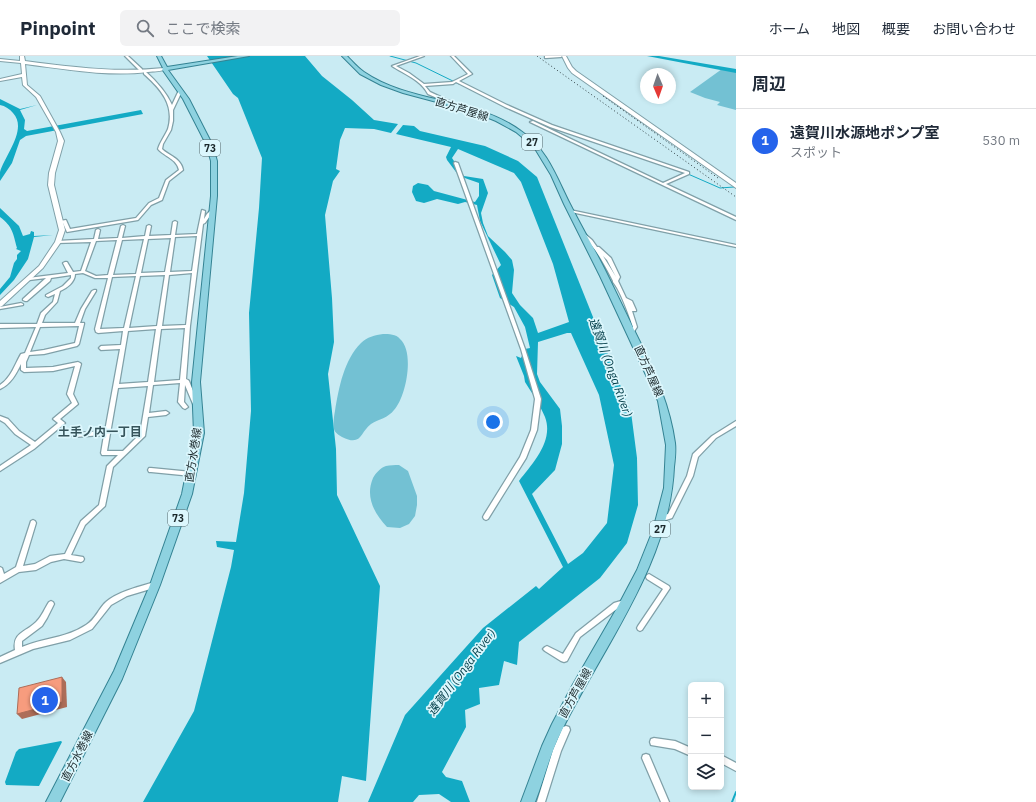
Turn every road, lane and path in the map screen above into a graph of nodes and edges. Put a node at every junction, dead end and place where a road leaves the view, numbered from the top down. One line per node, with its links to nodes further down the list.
1 (22, 56): 14 (street)
2 (126, 56): 16 (street)
3 (159, 56): 15 (main road, 直方水巻線 / 73)
4 (247, 56): 15 (main road)
5 (344, 56): 24 (main road, 直方芦屋線 / 27)
6 (423, 56): 13 (street)
7 (452, 56): 20 (street)
8 (561, 56): 10 (street)
9 (564, 56): 27 (street)
10 (546, 57)
11 (402, 59): 13 (street)
12 (0, 60): 14 (street)
13 (408, 61): 21 (street)
14 (21, 62): 15 (street); 18 (street)
15 (166, 69): 22 (main road, 直方水巻線 / 73)
16 (141, 70)
17 (145, 73): 25 (street)
18 (24, 75): 19 (street); 31 (street)
19 (0, 80)
20 (455, 82): 21 (street); 30 (street)
21 (424, 85): 24 (street)
22 (180, 91): 25 (street); 28 (main road, 直方水巻線 / 73)
23 (493, 102): 30 (street)
24 (461, 108): 29 (main road, 直方芦屋線 / 27)
25 (170, 110): 31 (street)
26 (456, 163): 88 (street)
27 (736, 186)
28 (207, 211): 33 (street); 33 (street); 76 (main road, 直方水巻線 / 73)
29 (571, 211): 38 (main road, 直方芦屋線 / 27); 44 (street)
30 (736, 218)
31 (61, 222): 43 (street)
32 (175, 222): 39 (street)
33 (201, 223): 37 (street)
34 (123, 226): 41 (street)
35 (149, 226): 40 (street)
36 (98, 230): 42 (street)
37 (199, 235): 39 (street); 47 (street)
38 (584, 235): 67 (main road, 直方芦屋線 / 27); 67 (street)
39 (173, 236): 40 (street); 48 (street)
40 (147, 237): 41 (street); 50 (street)
41 (120, 239): 42 (street); 51 (street)
42 (95, 240): 43 (street); 46 (street)
43 (58, 242): 53 (street)
44 (736, 246)
45 (65, 263): 49 (street)
46 (83, 272): 49 (street); 51 (street)
47 (194, 272): 48 (street); 64 (street)
48 (166, 273): 50 (street); 65 (street)
49 (73, 274): 52 (street); 54 (street)
50 (138, 275): 51 (street); 66 (street)
51 (111, 276): 66 (street)
52 (49, 277): 53 (street); 57 (street)
53 (30, 278): 59 (street)
54 (58, 291): 56 (street); 63 (street)
55 (94, 291): 61 (street)
56 (48, 296)
57 (25, 300)
58 (21, 304): 60 (street)
59 (0, 305)
60 (0, 308)
61 (77, 324): 63 (street); 70 (street)
62 (0, 326): 63 (street)
63 (39, 326): 70 (street)
64 (188, 326): 65 (street); 71 (street)
65 (158, 328): 66 (street); 72 (street)
66 (126, 329): 68 (street)
67 (631, 332): 89 (main road, 直方芦屋線 / 27)
68 (123, 347): 69 (street); 73 (street)
69 (101, 348)
70 (27, 354): 74 (street); 83 (street)
71 (183, 381): 72 (street); 75 (street); 76 (street)
72 (150, 384): 73 (street); 78 (street)
73 (117, 386): 81 (street)
74 (0, 388)
75 (185, 407)
76 (198, 411): 87 (main road, 直方水巻線 / 73)
77 (166, 413): 78 (street)
78 (146, 415): 84 (street)
79 (0, 418): 83 (street)
80 (736, 423): 89 (street)
81 (108, 433): 82 (street); 84 (street)
82 (74, 435)
83 (34, 444): 85 (street)
84 (123, 452): 91 (street)
85 (0, 469)
86 (151, 470): 87 (street)
87 (192, 474): 97 (main road, 直方水巻線 / 73)
88 (486, 517)
89 (663, 518): 98 (main road, 直方芦屋線 / 27)
90 (33, 523): 93 (street)
91 (65, 557): 92 (street); 93 (street)
92 (81, 559)
93 (18, 569): 96 (street)
94 (0, 570): 96 (street)
95 (649, 577): 100 (street)
96 (0, 579)
97 (155, 585): 102 (street); 111 (main road, 直方水巻線 / 73)
98 (624, 603): 101 (street); 110 (main road, 直方芦屋線 / 27)
99 (51, 604): 102 (street)
100 (640, 628)
101 (547, 649)
102 (19, 652): 103 (street)
103 (0, 660)
104 (566, 730): 110 (street)
105 (654, 742): 106 (street)
106 (688, 751)
107 (646, 758): 112 (street)
108 (724, 760): 109 (street)
109 (736, 766)
110 (533, 800)
111 (53, 802)
112 (665, 802)

